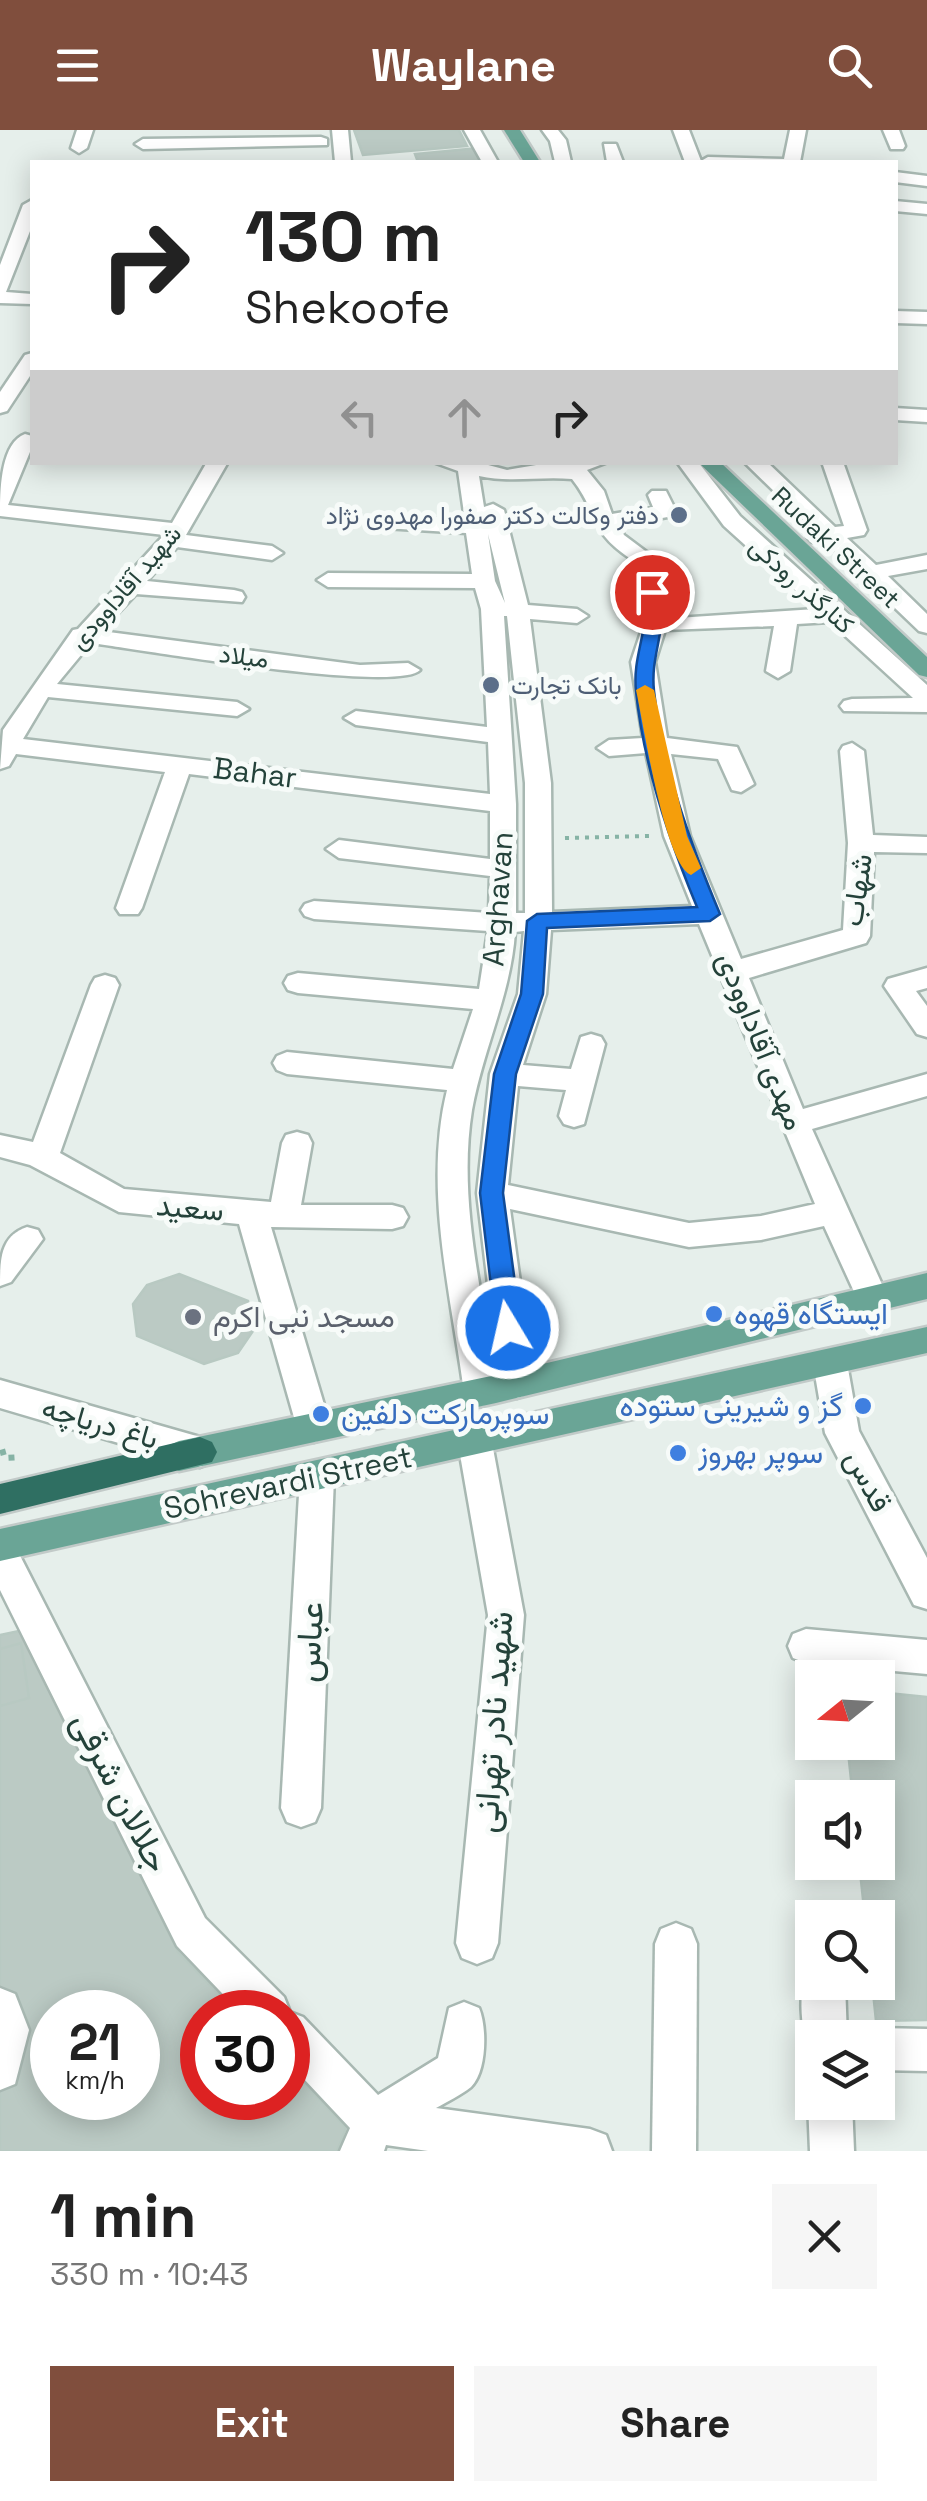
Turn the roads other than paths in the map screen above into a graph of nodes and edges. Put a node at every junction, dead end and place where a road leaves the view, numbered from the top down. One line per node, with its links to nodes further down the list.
1 (85, 130): 10 (street)
2 (340, 130): 13 (street)
3 (472, 130): 14 (street)
4 (494, 130): 15 (main road)
5 (512, 130): 15 (main road)
6 (550, 130): 11 (street)
7 (681, 130): 16 (street)
8 (321, 136): 9 (street)
9 (143, 144)
10 (79, 148)
11 (561, 156): 15 (street)
12 (897, 158): 17 (street)
13 (343, 160)
14 (489, 160)
15 (524, 160)
16 (692, 160)
17 (927, 181)
18 (898, 206): 19 (street)
19 (927, 209)
20 (30, 210): 21 (street)
21 (7, 251): 22 (street)
22 (0, 288)
23 (0, 297): 24 (street)
24 (30, 299)
25 (898, 317): 26 (street)
26 (927, 318)
27 (30, 362): 28 (street)
28 (0, 406)
29 (898, 414): 30 (street)
30 (927, 416)
31 (0, 440): 32 (street)
32 (29, 440): 43 (street)
33 (216, 465): 49 (street, شهید آقاداوودی)
34 (583, 465): 41 (street)
35 (689, 465): 58 (street, کنارگذر رودکی)
36 (711, 465): 66 (main road, Rudaki Street)
37 (726, 465): 50 (main road, Rudaki Street)
38 (757, 465): 48 (street)
39 (833, 465): 48 (street)
40 (470, 466): 41 (street); 47 (street, Arghavan); 55 (street, Arghavan)
41 (554, 471): 46 (street)
42 (659, 495): 46 (street)
43 (0, 501)
44 (0, 510): 49 (street)
45 (385, 522): 47 (street)
46 (606, 522): 60 (street)
47 (477, 527): 55 (street, Arghavan)
48 (830, 534): 50 (street); 53 (street)
49 (174, 535): 51 (street); 56 (street, شهید آقاداوودی)
50 (805, 540): 64 (main road, Rudaki Street)
51 (272, 553)
52 (927, 562): 53 (street)
53 (871, 572): 62 (street)
54 (328, 580): 55 (street)
55 (496, 585): 59 (street); 73 (street, Arghavan); 88 (street, Arghavan)
56 (128, 586): 57 (street); 63 (street, شهید آقاداوودی)
57 (234, 598)
58 (836, 614): 61 (street); 69 (street, کنارگذر رودکی)
59 (577, 616)
60 (657, 616): 61 (street); 75 (street, مهدی آقاداوودی)
61 (787, 618): 67 (street)
62 (927, 626)
63 (81, 635): 65 (street, میلاد); 68 (street, شهید آقاداوودی)
64 (927, 646)
65 (408, 670)
66 (927, 670)
67 (778, 671)
68 (40, 690): 71 (street); 74 (street, شهید آقاداوودی)
69 (927, 702): 70 (street)
70 (852, 706)
71 (237, 708)
72 (356, 718): 73 (street)
73 (499, 736): 80 (street, Arghavan)
74 (6, 740): 78 (street, Bahar)
75 (656, 744): 76 (street); 79 (street); 87 (street, مهدی آقاداوودی)
76 (609, 748)
77 (852, 751): 81 (street)
78 (180, 764): 80 (street, Bahar); 85 (street)
79 (741, 784)
80 (503, 804): 84 (street, Arghavan)
81 (861, 843): 82 (street, شهاب); 90 (street, شهاب)
82 (927, 845)
83 (339, 850): 84 (street)
84 (502, 869): 89 (street, Arghavan)
85 (129, 908)
86 (314, 910): 89 (street)
87 (710, 914): 88 (street); 90 (street, مهدی آقاداوودی)
88 (537, 921): 89 (street); 98 (street, Arghavan)
89 (501, 923): 94 (street, Arghavan)
90 (732, 974): 103 (street, مهدی آقاداوودی)
91 (927, 978): 95 (street)
92 (298, 983): 94 (street)
93 (105, 985): 106 (street)
94 (488, 1000): 100 (street, Arghavan)
95 (927, 1028)
96 (591, 1044): 99 (street)
97 (287, 1063): 100 (street)
98 (505, 1074): 99 (street); 107 (street, Arghavan)
99 (580, 1080): 102 (street)
100 (464, 1081): 118 (street, Arghavan)
101 (927, 1085): 103 (street)
102 (574, 1116)
103 (794, 1123): 108 (street, مهدی آقاداوودی)
104 (297, 1143): 109 (street)
105 (0, 1146): 106 (street, سعید)
106 (43, 1158): 109 (street, سعید)
107 (492, 1193): 108 (street); 117 (street, Arghavan)
108 (834, 1212): 114 (street, مهدی آقاداوودی)
109 (268, 1215): 110 (street, سعید); 120 (street)
110 (392, 1217)
111 (27, 1239): 112 (street)
112 (0, 1272)
113 (927, 1286): 114 (main road, Sohrevardi Street)
114 (873, 1300): 117 (main road, Sohrevardi Street)
115 (927, 1340): 116 (main road, Sohrevardi Street)
116 (830, 1363): 121 (main road, Sohrevardi Street); 127 (street, قدس)
117 (518, 1384): 118 (main road, Sohrevardi Street)
118 (481, 1392): 120 (main road, Sohrevardi Street)
119 (0, 1394): 122 (street, باغ دریاچه)
120 (314, 1428): 122 (main road, Sohrevardi Street)
121 (475, 1443): 123 (main road, Sohrevardi Street); 131 (street, شهید نادر تهرانی)
122 (200, 1452): 124 (main road, Sohrevardi Street); 125 (highway)
123 (317, 1477): 126 (main road, Sohrevardi Street); 130 (street, عباس)
124 (0, 1487)
125 (0, 1499)
126 (0, 1549): 133 (street, جلالان شرقی)
127 (927, 1593)
128 (806, 1646): 129 (street)
129 (927, 1657)
130 (301, 1808)
131 (476, 1943)
132 (676, 1944): 143 (street)
133 (248, 1990)
134 (0, 2009): 139 (street)
135 (464, 2023): 141 (street)
136 (895, 2049): 137 (street)
137 (927, 2050)
138 (310, 2061): 141 (street)
139 (0, 2069)
140 (831, 2120): 144 (street)
141 (368, 2136): 142 (street)
142 (586, 2151)
143 (674, 2151)
144 (832, 2151)

